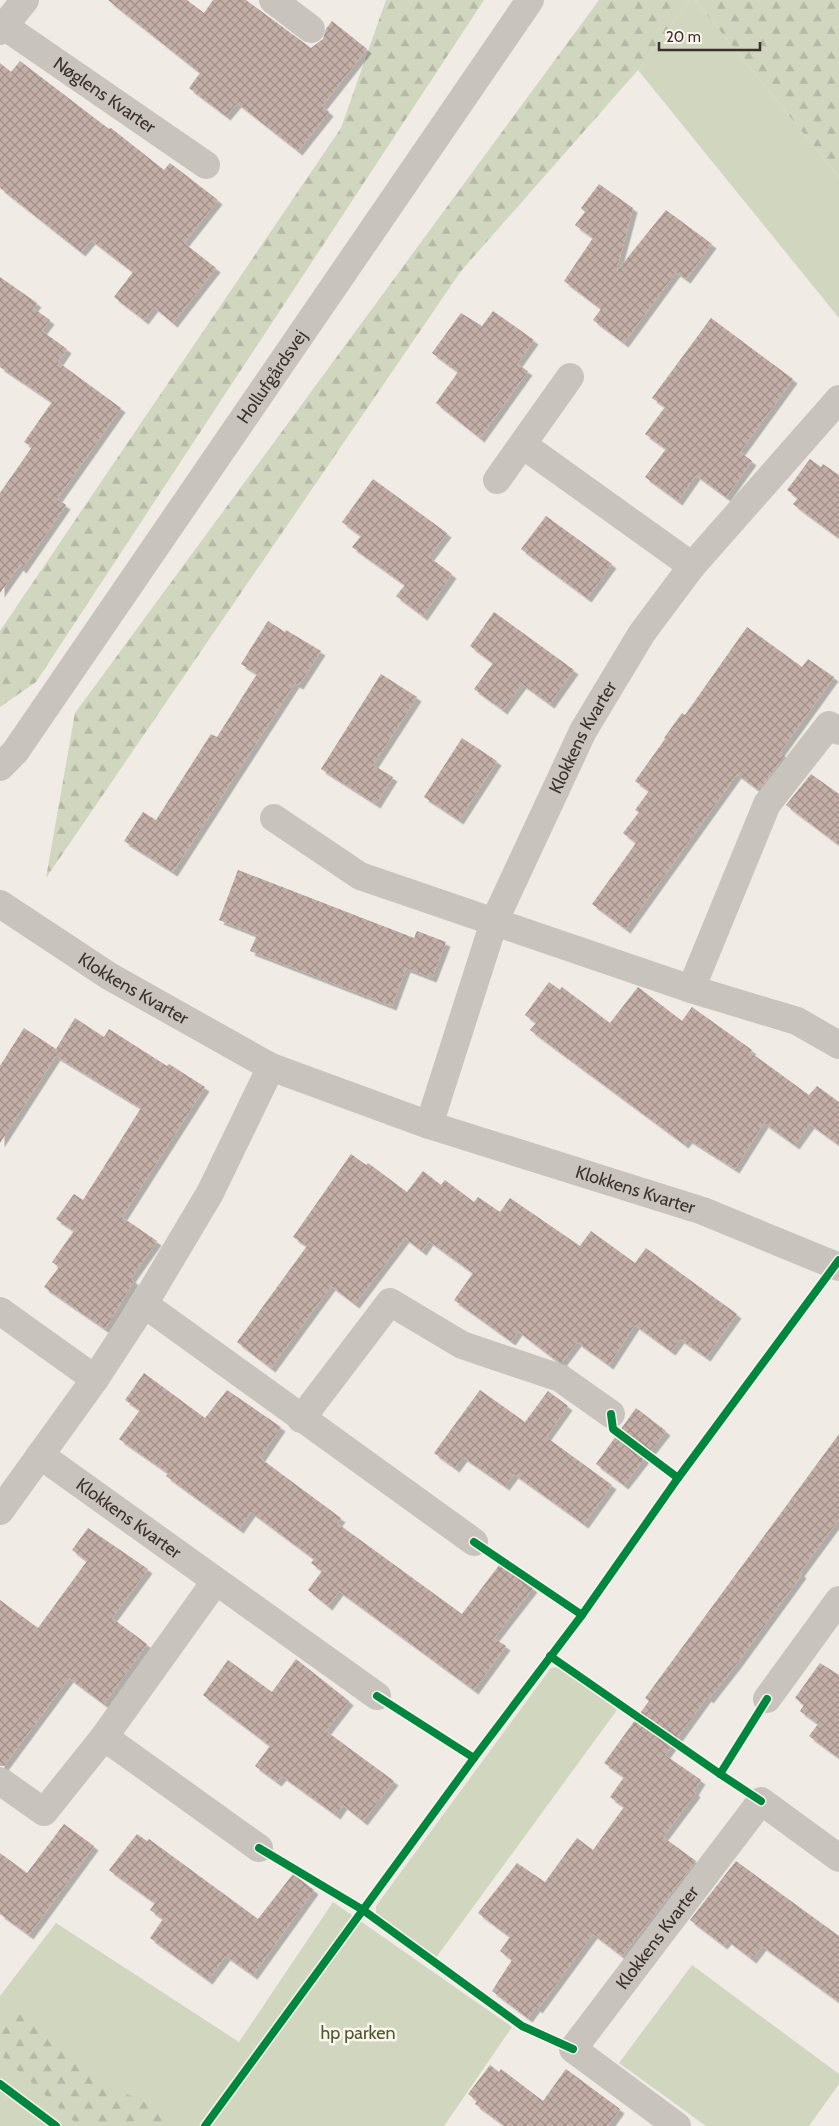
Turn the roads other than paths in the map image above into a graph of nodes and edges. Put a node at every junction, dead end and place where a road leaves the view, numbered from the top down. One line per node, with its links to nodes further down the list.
1 (25, 0): 4 (street, Nøglens Kvarter)
2 (274, 0): 5 (street)
3 (530, 0): 13 (street, Hollufgårdsvej)
4 (2, 28): 6 (street, Nøglens Kvarter)
5 (310, 29)
6 (206, 165)
7 (570, 377): 9 (street)
8 (839, 399): 11 (street, Klokkens Kvarter)
9 (523, 445): 10 (street); 11 (street)
10 (497, 480)
11 (692, 566): 17 (street, Klokkens Kvarter)
12 (839, 731): 18 (street)
13 (7, 759): 14 (street, Hollufgårdsvej)
14 (0, 784)
15 (274, 818): 17 (street)
16 (0, 904): 20 (street, Klokkens Kvarter)
17 (494, 922): 18 (street); 21 (street, Klokkens Kvarter)
18 (691, 989): 19 (street)
19 (839, 1045)
20 (270, 1067): 21 (street, Klokkens Kvarter); 23 (street)
21 (429, 1125): 22 (street, Klokkens Kvarter)
22 (839, 1267)
23 (144, 1304): 25 (street); 27 (street)
24 (0, 1311): 25 (street)
25 (95, 1379): 28 (street)
26 (611, 1414): 27 (street)
27 (301, 1419): 30 (street)
28 (40, 1455): 29 (street); 31 (street, Klokkens Kvarter)
29 (0, 1511)
30 (474, 1542)
31 (215, 1582): 33 (street, Klokkens Kvarter); 35 (street)
32 (839, 1600): 34 (street)
33 (377, 1696)
34 (767, 1699)
35 (104, 1737): 36 (street); 37 (street)
36 (0, 1781)
37 (259, 1848)
38 (839, 1858): 39 (street, Klokkens Kvarter)
39 (677, 2126)

